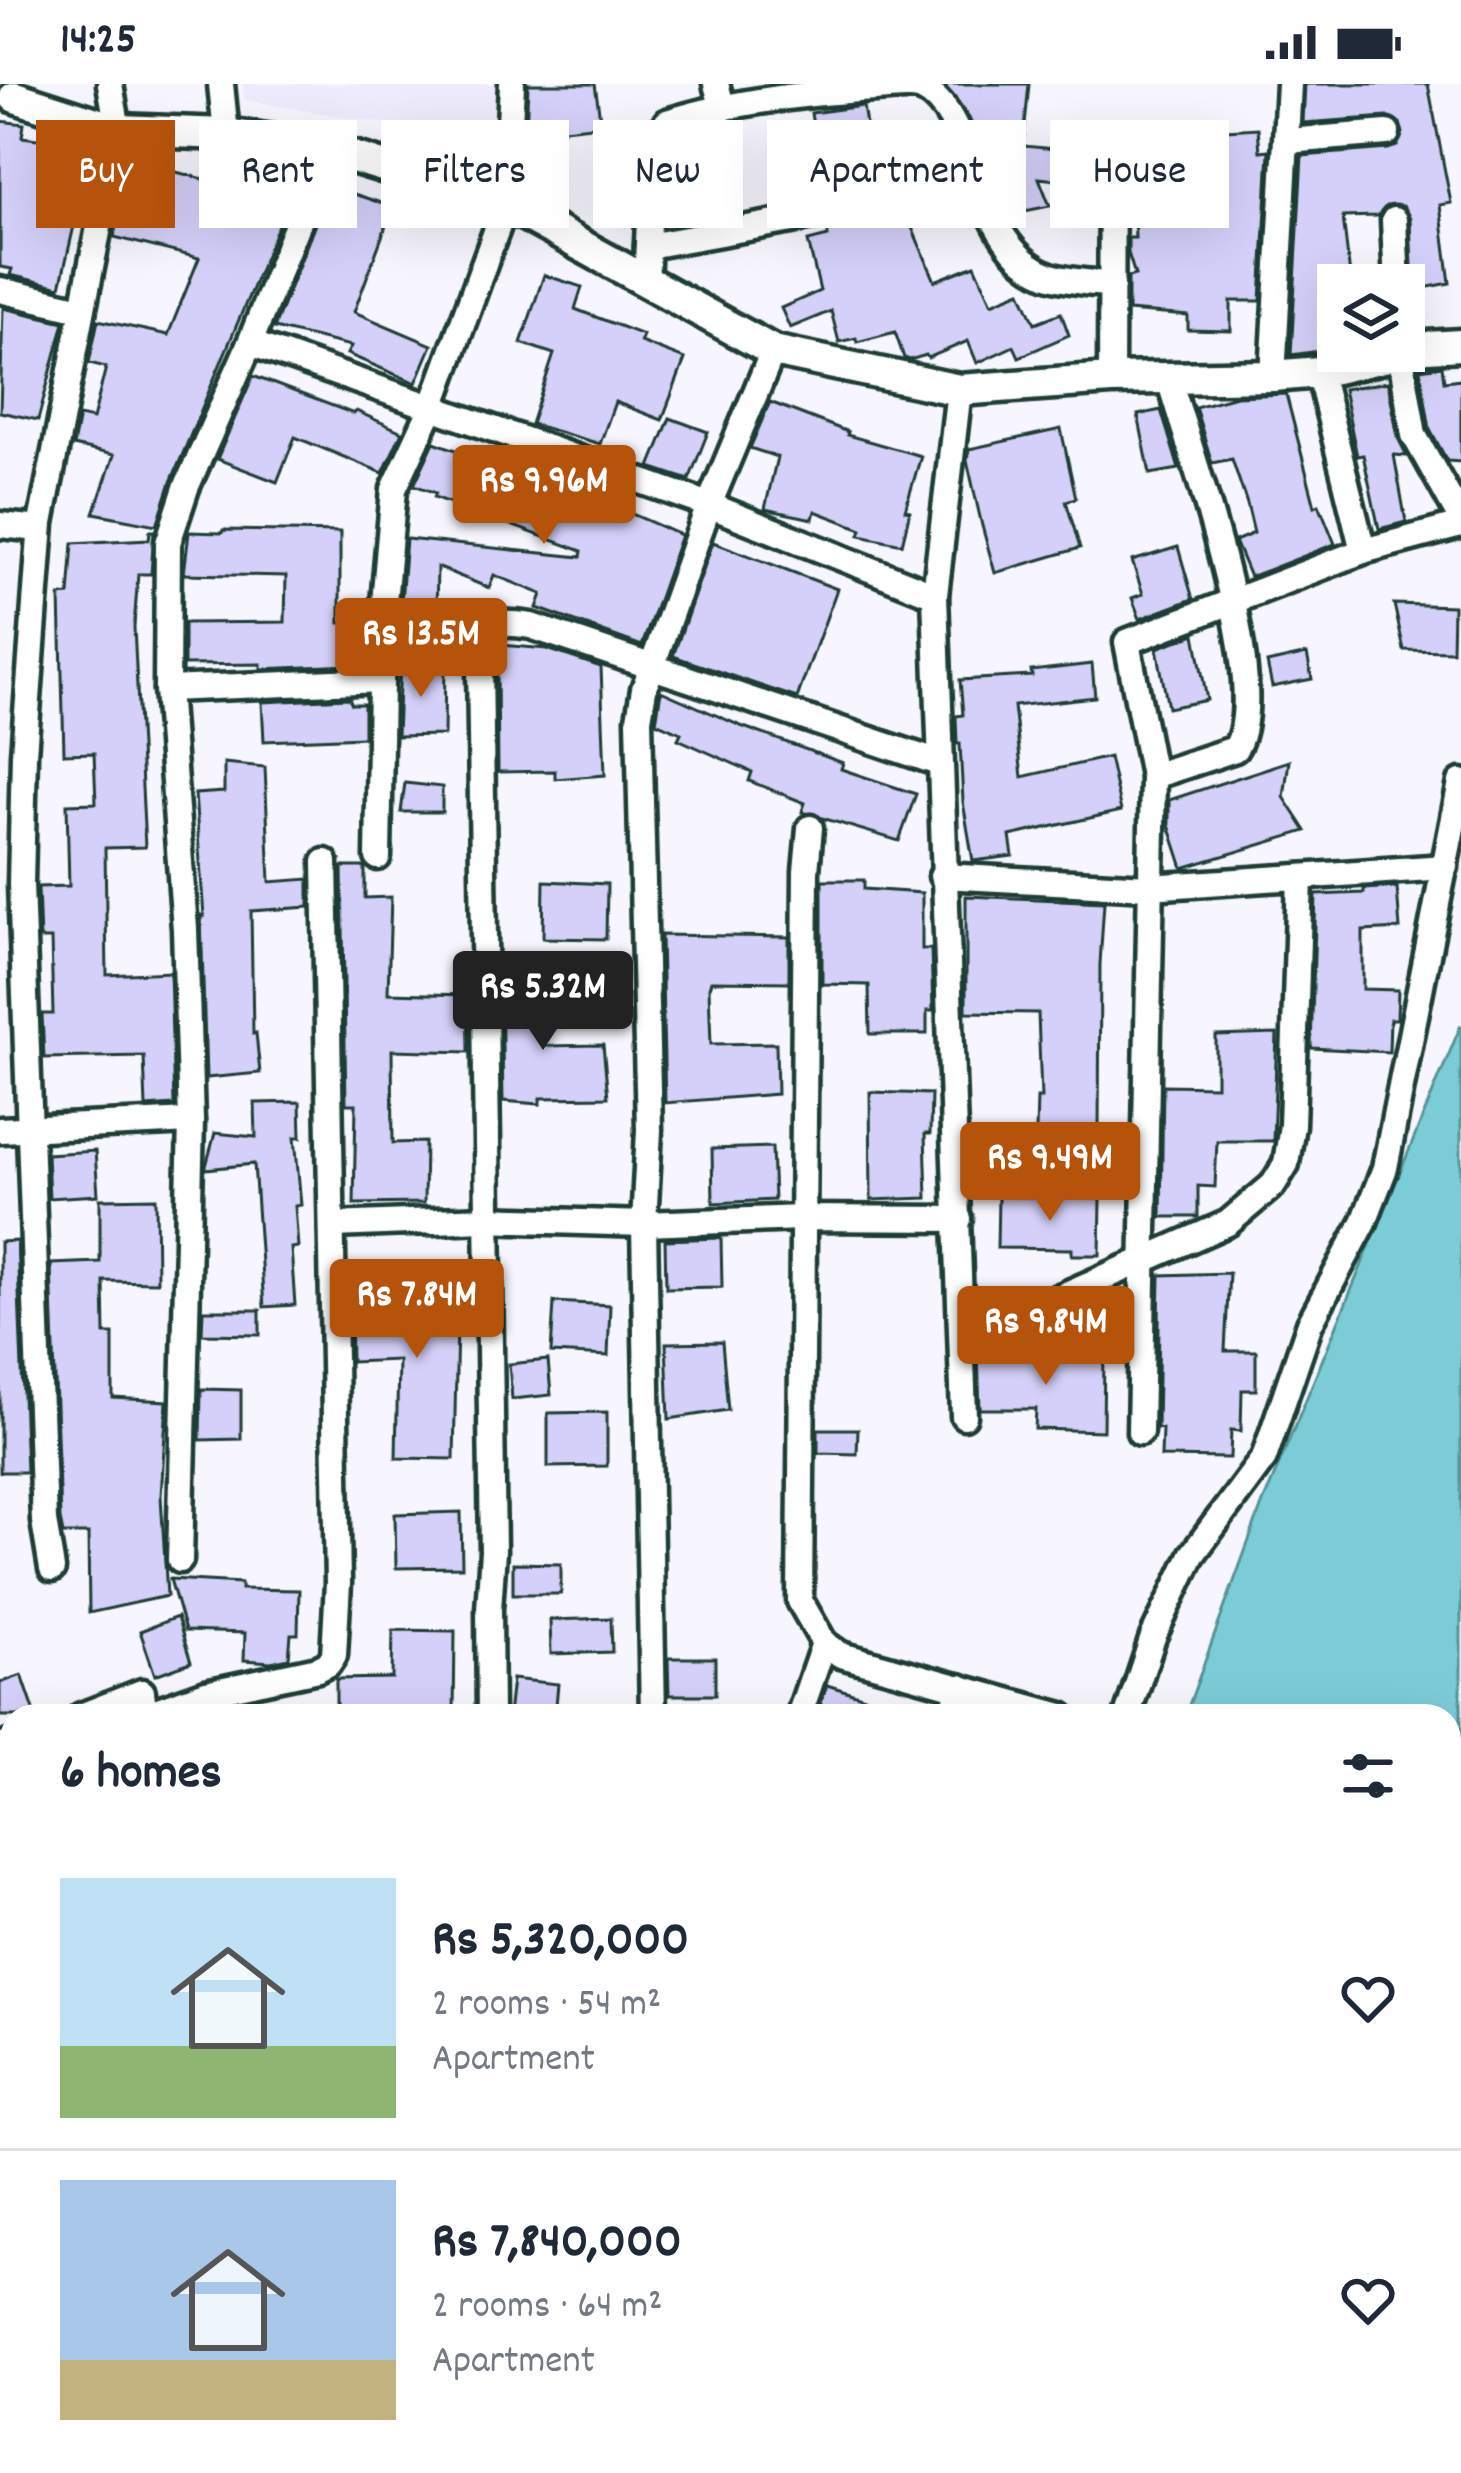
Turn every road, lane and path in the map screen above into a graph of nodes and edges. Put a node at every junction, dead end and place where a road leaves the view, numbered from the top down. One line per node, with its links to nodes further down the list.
1 (110, 84): 9 (street)
2 (221, 84): 10 (street)
3 (512, 84): 11 (street)
4 (1289, 84): 13 (street)
5 (830, 88): 7 (street); 24 (street)
6 (5, 95): 8 (street)
7 (719, 96): 21 (street)
8 (86, 120)
9 (116, 120)
10 (225, 120)
11 (510, 120)
12 (1387, 133): 13 (street)
13 (1288, 142): 33 (street)
14 (1394, 220): 22 (street)
15 (767, 224): 21 (street)
16 (98, 228): 26 (street)
17 (295, 228): 27 (street)
18 (497, 228): 37 (street)
19 (548, 228): 23 (street)
20 (1112, 228): 24 (street)
21 (648, 246): 23 (street)
22 (1396, 264)
23 (646, 284): 30 (street)
24 (1112, 285): 34 (street)
25 (0, 290): 26 (street)
26 (81, 309): 41 (street)
27 (250, 343): 37 (street); 47 (street)
28 (1461, 345): 29 (street)
29 (1425, 349)
30 (773, 351): 36 (street); 38 (street)
31 (1319, 372): 33 (street); 42 (street)
32 (1404, 372): 39 (street)
33 (1274, 376): 35 (street)
34 (1112, 379): 35 (street); 36 (street)
35 (1168, 380): 44 (street)
36 (959, 389): 43 (street)
37 (432, 407): 38 (street); 46 (street)
38 (709, 505): 43 (street); 45 (street)
39 (1458, 511): 42 (street)
40 (0, 525): 41 (street)
41 (40, 529): 48 (street)
42 (1363, 551): 44 (street)
43 (935, 595): 49 (street)
44 (1234, 602): 50 (street); 50 (street)
45 (653, 667): 49 (street); 63 (street); 65 (street)
46 (381, 680): 47 (street); 53 (street)
47 (167, 688): 59 (street)
48 (12, 754): 60 (street)
49 (939, 763): 56 (street)
50 (1153, 776): 58 (street)
51 (1461, 782): 55 (street)
52 (810, 828): 62 (street)
53 (378, 857)
54 (325, 862): 66 (street)
55 (1445, 867): 57 (street); 83 (street)
56 (942, 876): 58 (street); 64 (street)
57 (1300, 877): 58 (street); 67 (street)
58 (1149, 887): 67 (street)
59 (191, 1121): 60 (street); 71 (street)
60 (29, 1128): 61 (street); 72 (street)
61 (0, 1130)
62 (801, 1218): 64 (street); 65 (street); 73 (street)
63 (485, 1219): 65 (street); 66 (street); 78 (street)
64 (959, 1219): 68 (street)
65 (644, 1224): 79 (street)
66 (332, 1225): 77 (street)
67 (1143, 1262): 68 (street); 70 (street)
68 (962, 1340): 69 (street)
69 (964, 1416)
70 (1140, 1432)
71 (180, 1560)
72 (52, 1569)
73 (824, 1643): 74 (street); 80 (street)
74 (960, 1687): 81 (street); 82 (street)
75 (112, 1704): 76 (street)
76 (143, 1704)
77 (176, 1704)
78 (490, 1704)
79 (653, 1704)
80 (803, 1704)
81 (955, 1704)
82 (1020, 1704)
83 (1131, 1704)

